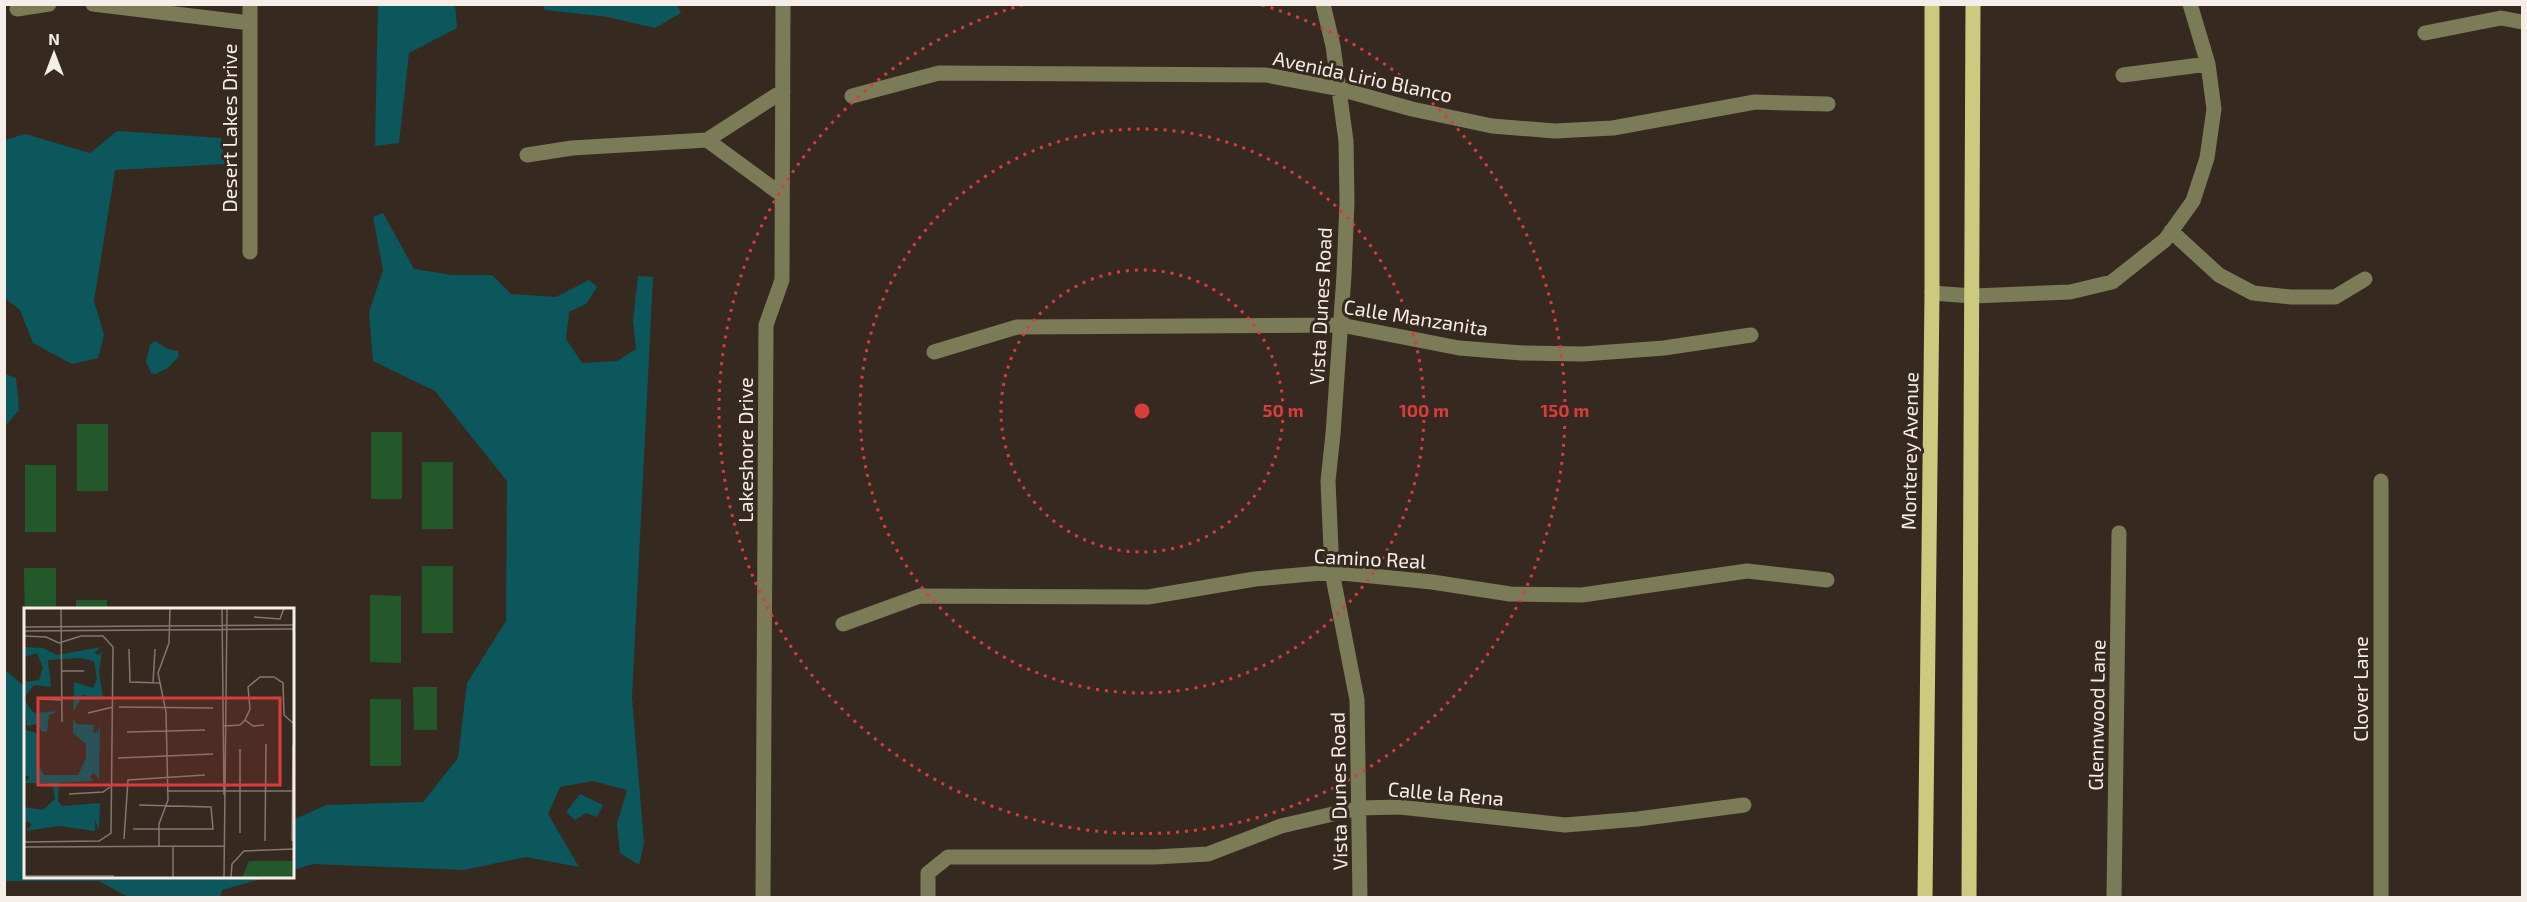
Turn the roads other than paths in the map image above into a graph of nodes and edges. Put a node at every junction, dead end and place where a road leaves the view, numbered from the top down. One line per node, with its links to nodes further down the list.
1 (49, 4): 10 (street)
2 (93, 4): 11 (street)
3 (170, 4): 11 (street)
4 (250, 4): 12 (street, Desert Lakes Drive)
5 (783, 4): 18 (street, Lakeshore Drive)
6 (1323, 4): 17 (street, Vista Dunes Road)
7 (1932, 4): 27 (main road, Monterey Avenue)
8 (1973, 4): 28 (main road)
9 (2190, 4): 15 (street)
10 (17, 9)
11 (156, 12): 12 (street)
12 (250, 22): 25 (street, Desert Lakes Drive)
13 (2523, 22): 14 (street)
14 (2425, 33)
15 (2208, 64): 16 (street); 24 (street)
16 (2122, 75)
17 (1340, 89): 19 (street, Avenida Lirio Blanco); 20 (street, Avenida Lirio Blanco); 29 (street, Vista Dunes Road)
18 (783, 91): 21 (street); 23 (street, Lakeshore Drive)
19 (852, 96)
20 (1828, 104)
21 (707, 140): 22 (street); 23 (street)
22 (527, 154)
23 (782, 195): 39 (street, Lakeshore Drive)
24 (2171, 231): 26 (street); 28 (street)
25 (250, 252)
26 (2365, 279)
27 (1932, 293): 28 (street); 42 (main road, Monterey Avenue)
28 (1972, 296): 43 (main road)
29 (1341, 325): 30 (street, Calle Manzanita); 31 (street, Calle Manzanita); 34 (street, Vista Dunes Road)
30 (1751, 335)
31 (934, 352)
32 (2381, 482): 45 (street, Clover Lane)
33 (2119, 533): 44 (street, Glennwood Lane)
34 (1332, 572): 35 (street, Camino Real); 36 (street, Camino Real); 38 (street, Vista Dunes Road)
35 (1827, 580)
36 (843, 624)
37 (1744, 805): 38 (street, Calle la Rena)
38 (1359, 808): 40 (street, Calle la Rena); 41 (street, Vista Dunes Road)
39 (763, 897)
40 (928, 897)
41 (1360, 897)
42 (1925, 897)
43 (1969, 897)
44 (2114, 897)
45 (2381, 897)

